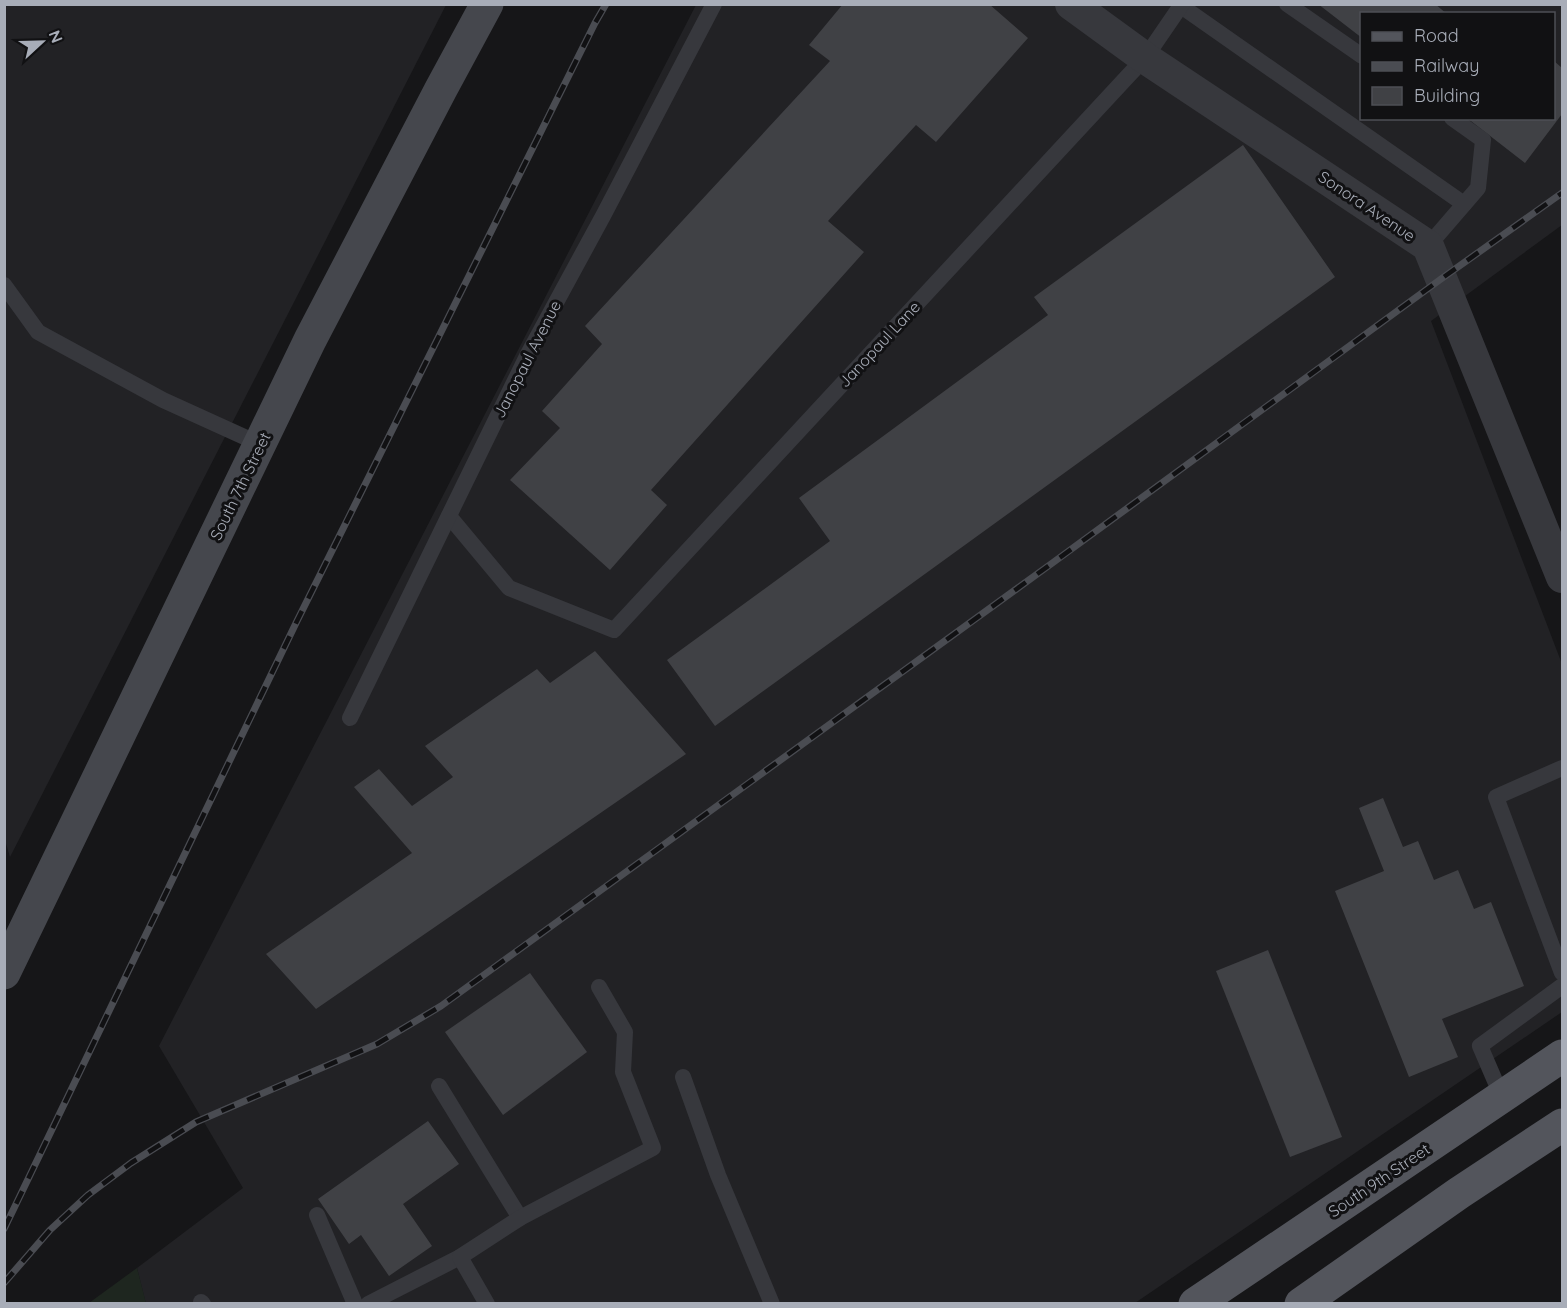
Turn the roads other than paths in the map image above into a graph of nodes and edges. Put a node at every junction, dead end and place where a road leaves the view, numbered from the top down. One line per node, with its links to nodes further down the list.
1 (488, 4): 12 (street, South 7th Street)
2 (714, 4): 13 (lane, Janopaul Avenue)
3 (1071, 4): 7 (street, Sonora Avenue)
4 (1287, 4): 6 (lane)
5 (1181, 5): 7 (lane, Janopaul Lane); 9 (lane)
6 (1360, 55)
7 (1145, 58): 10 (street, Sonora Avenue); 13 (lane, Janopaul Lane)
8 (1455, 120): 9 (lane)
9 (1464, 204): 10 (lane)
10 (1428, 246): 14 (street, Sonora Avenue)
11 (4, 285): 12 (lane)
12 (260, 444): 17 (street, South 7th Street)
13 (449, 516): 15 (lane, Janopaul Avenue)
14 (1563, 577)
15 (351, 718)
16 (1563, 768): 18 (lane)
17 (4, 973)
18 (1563, 974)
19 (599, 987): 27 (lane)
20 (1563, 987): 24 (lane)
21 (1563, 1056): 24 (main road, South 9th Street)
22 (683, 1077): 32 (lane)
23 (439, 1086): 27 (lane)
24 (1502, 1097): 33 (main road, South 9th Street)
25 (1563, 1125): 34 (main road)
26 (317, 1215): 29 (lane)
27 (520, 1218): 28 (lane)
28 (460, 1257): 30 (lane); 31 (lane)
29 (355, 1304)
30 (368, 1304)
31 (487, 1304)
32 (772, 1304)
33 (1195, 1304)
34 (1301, 1304)

